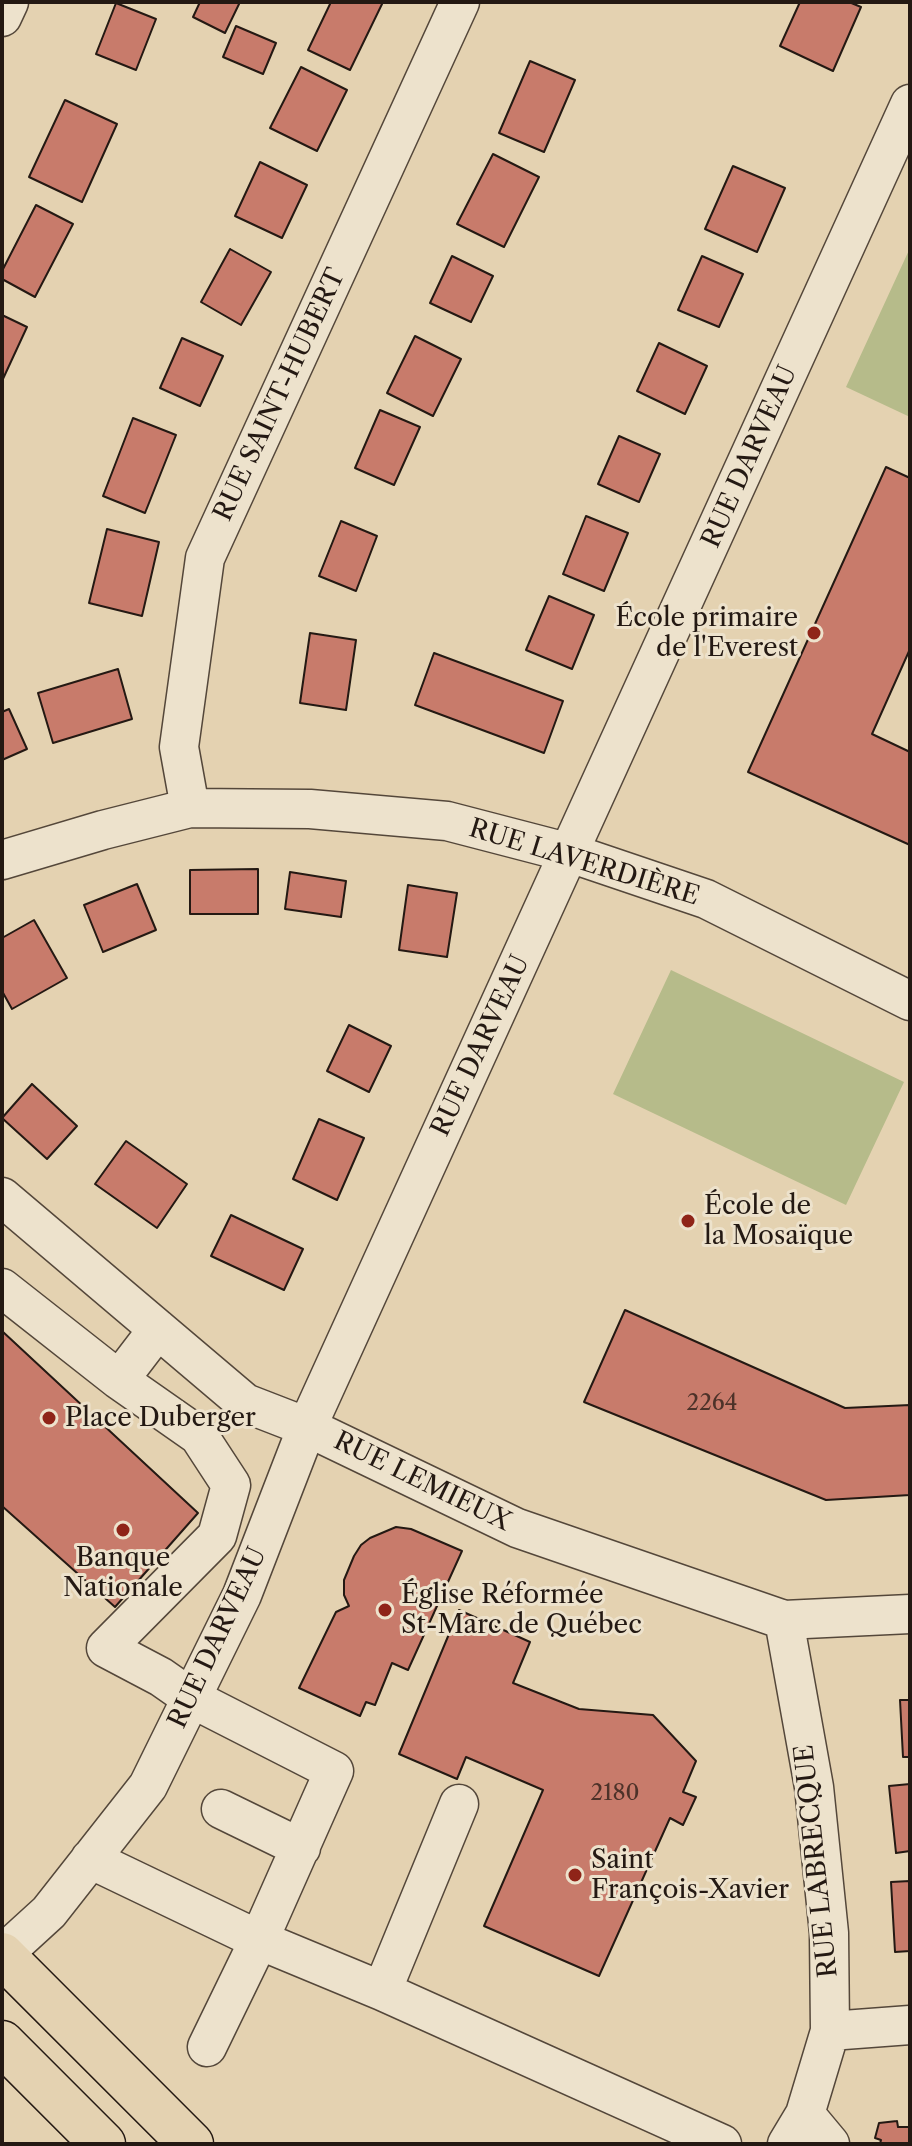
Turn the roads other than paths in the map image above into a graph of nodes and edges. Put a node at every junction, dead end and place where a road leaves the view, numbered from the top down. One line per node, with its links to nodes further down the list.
1 (9, 2): 3 (street)
2 (460, 2): 5 (street, RUE SAINT-HUBERT)
3 (2, 17)
4 (910, 104): 6 (street, RUE DARVEAU)
5 (190, 808): 6 (street, RUE LAVERDIÈRE); 7 (street, RUE LAVERDIÈRE)
6 (570, 853): 8 (street, RUE LAVERDIÈRE); 13 (street, RUE DARVEAU)
7 (2, 860)
8 (910, 1001)
9 (2, 1197): 11 (street, RUE LEMIEUX)
10 (2, 1288): 12 (street)
11 (158, 1329): 12 (street); 13 (street, RUE LEMIEUX)
12 (119, 1380): 16 (street)
13 (307, 1427): 15 (street, RUE LEMIEUX); 16 (street, RUE DARVEAU)
14 (910, 1614): 15 (street, RUE LEMIEUX)
15 (784, 1620): 25 (street, RUE LABRECQUE)
16 (191, 1698): 19 (street); 20 (street, RUE DARVEAU)
17 (459, 1804): 23 (street)
18 (221, 1809): 19 (street)
19 (301, 1848): 21 (street)
20 (90, 1859): 21 (street); 22 (street, RUE DARVEAU)
21 (259, 1940): 23 (street); 27 (street)
22 (2, 1955): 30 (main road)
23 (382, 1991): 31 (street)
24 (910, 2025): 25 (street)
25 (830, 2031): 28 (street, RUE LABRECQUE)
26 (2, 2043): 29 (main road)
27 (207, 2047)
28 (810, 2132)
29 (103, 2144)
30 (191, 2144)
31 (722, 2144)

